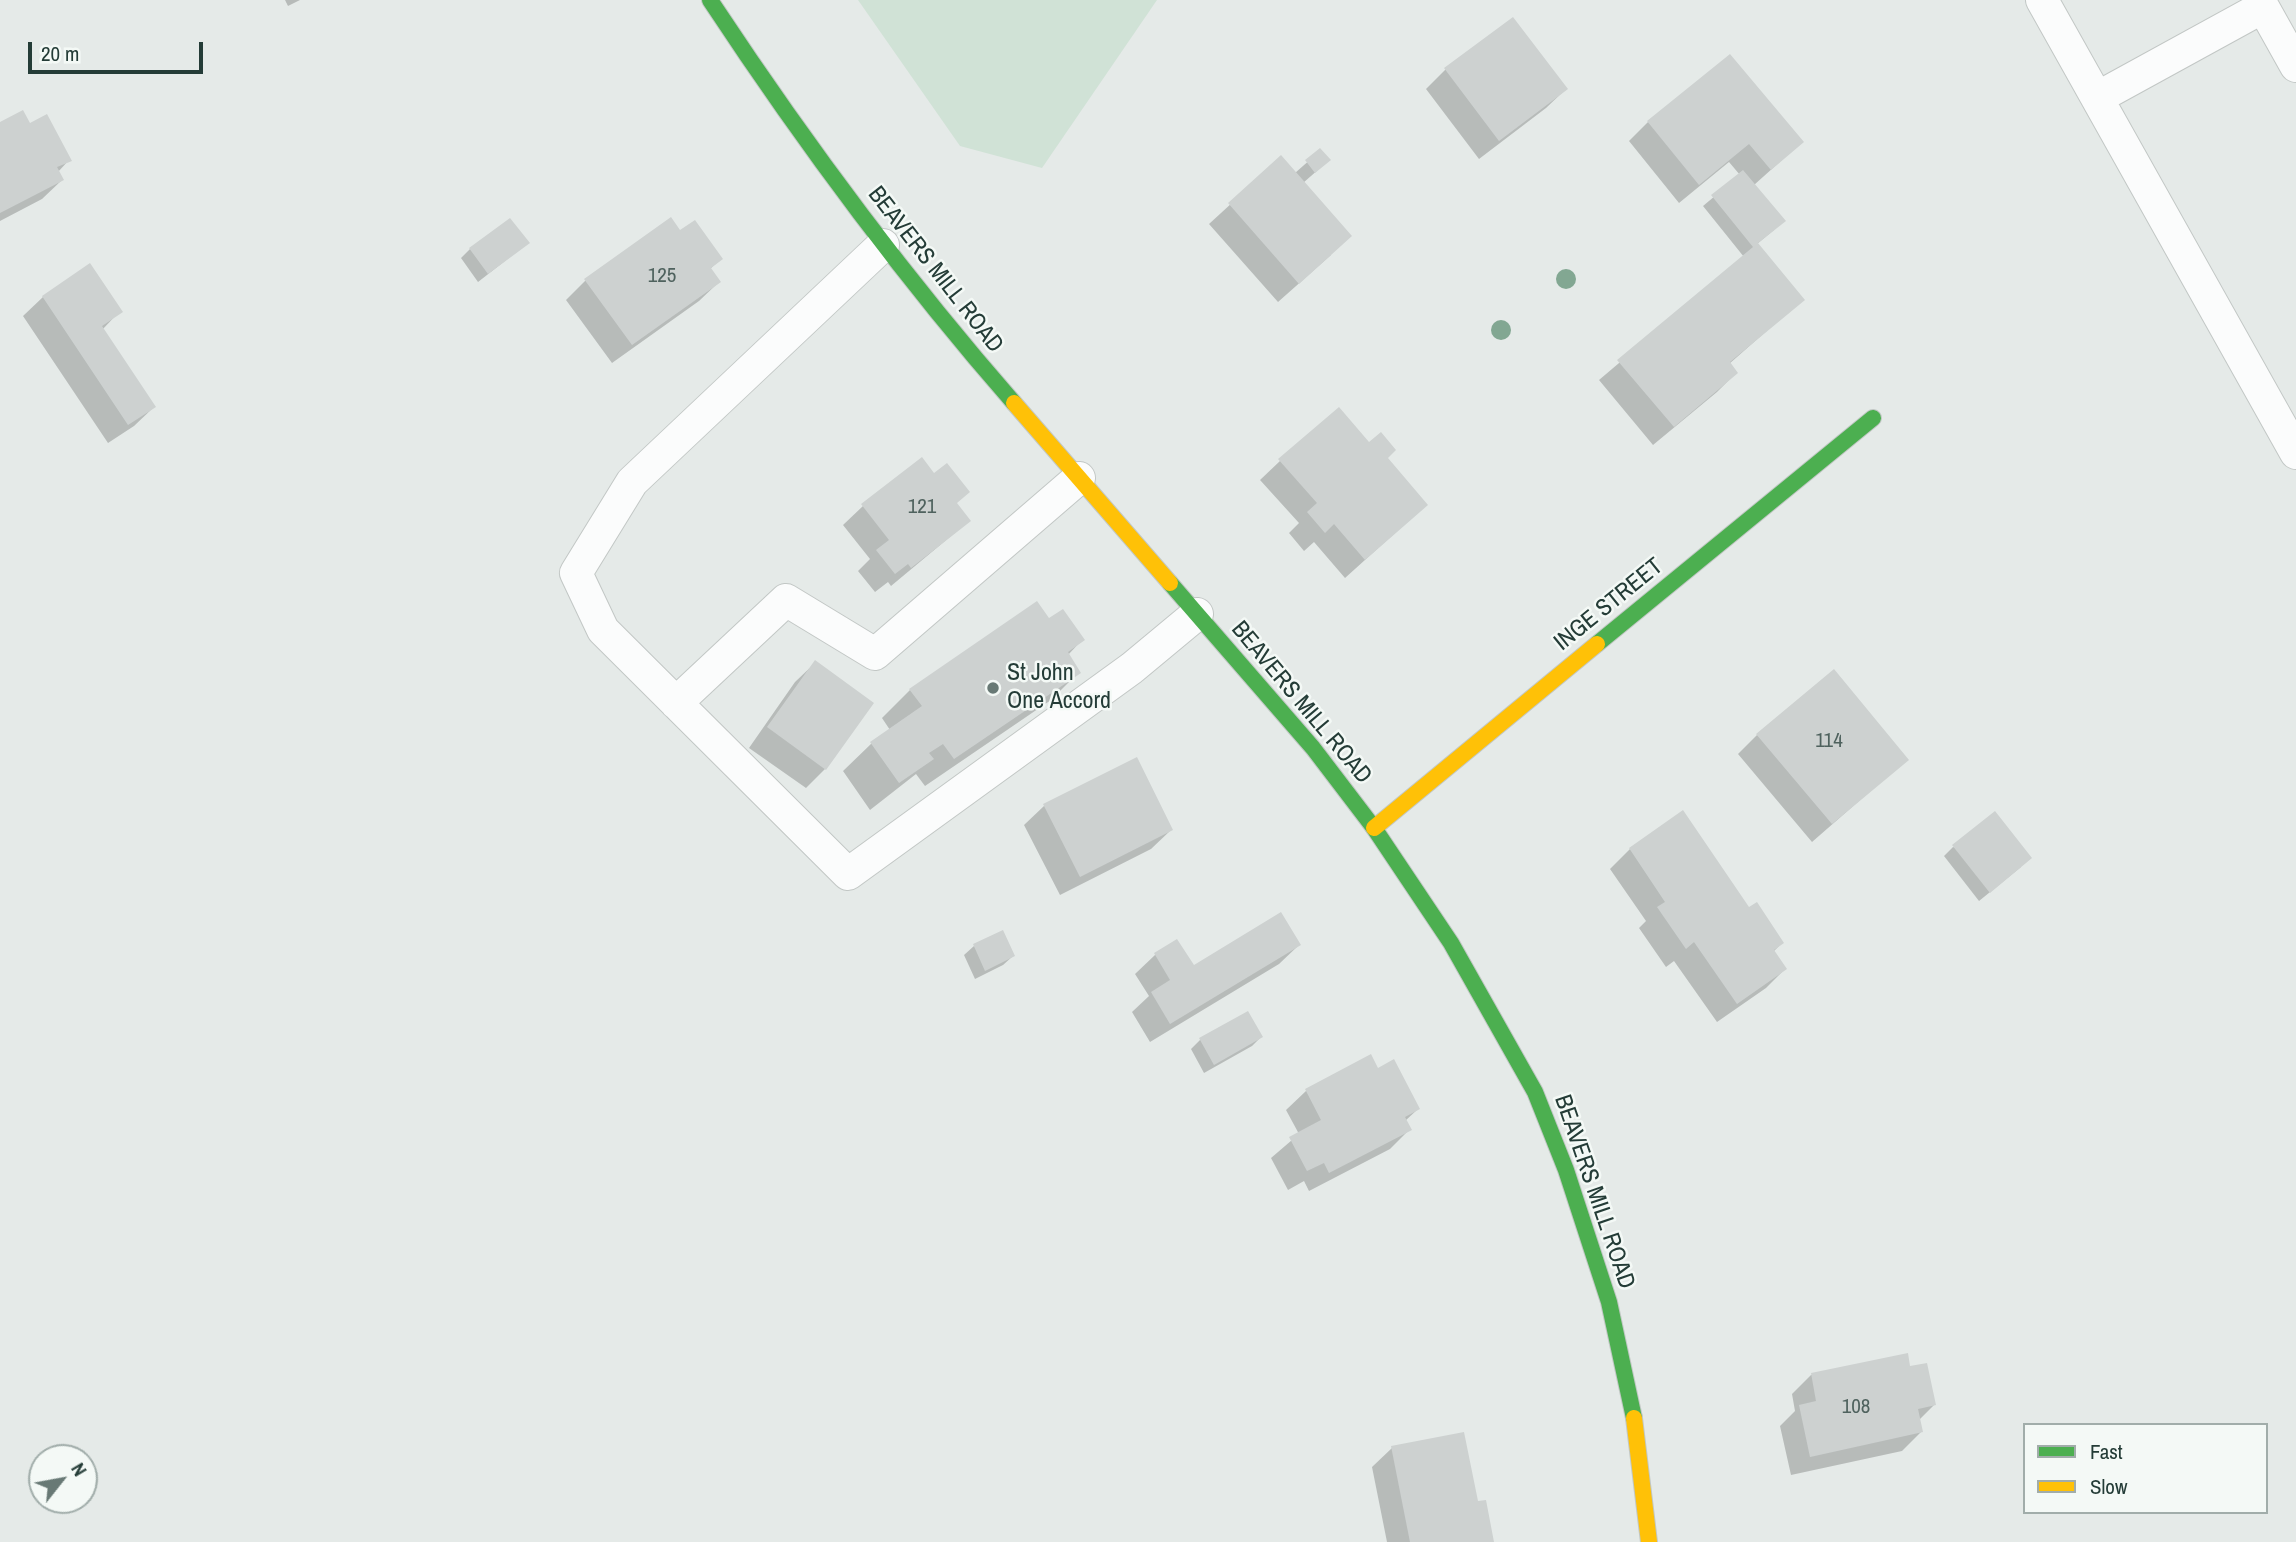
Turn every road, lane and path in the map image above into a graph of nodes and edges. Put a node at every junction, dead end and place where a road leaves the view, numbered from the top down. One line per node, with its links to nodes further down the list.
1 (710, 0): 5 (street, BEAVERS MILL ROAD)
2 (2042, 0): 4 (lane)
3 (2296, 66): 4 (lane)
4 (2097, 98): 7 (lane)
5 (883, 245): 8 (street, BEAVERS MILL ROAD); 10 (lane)
6 (1873, 418): 11 (street, INGE STREET)
7 (2296, 453)
8 (1079, 478): 9 (street, BEAVERS MILL ROAD); 10 (lane)
9 (1197, 614): 10 (lane); 11 (street, BEAVERS MILL ROAD)
10 (676, 703)
11 (1374, 828): 12 (street, BEAVERS MILL ROAD)
12 (1649, 1542)

